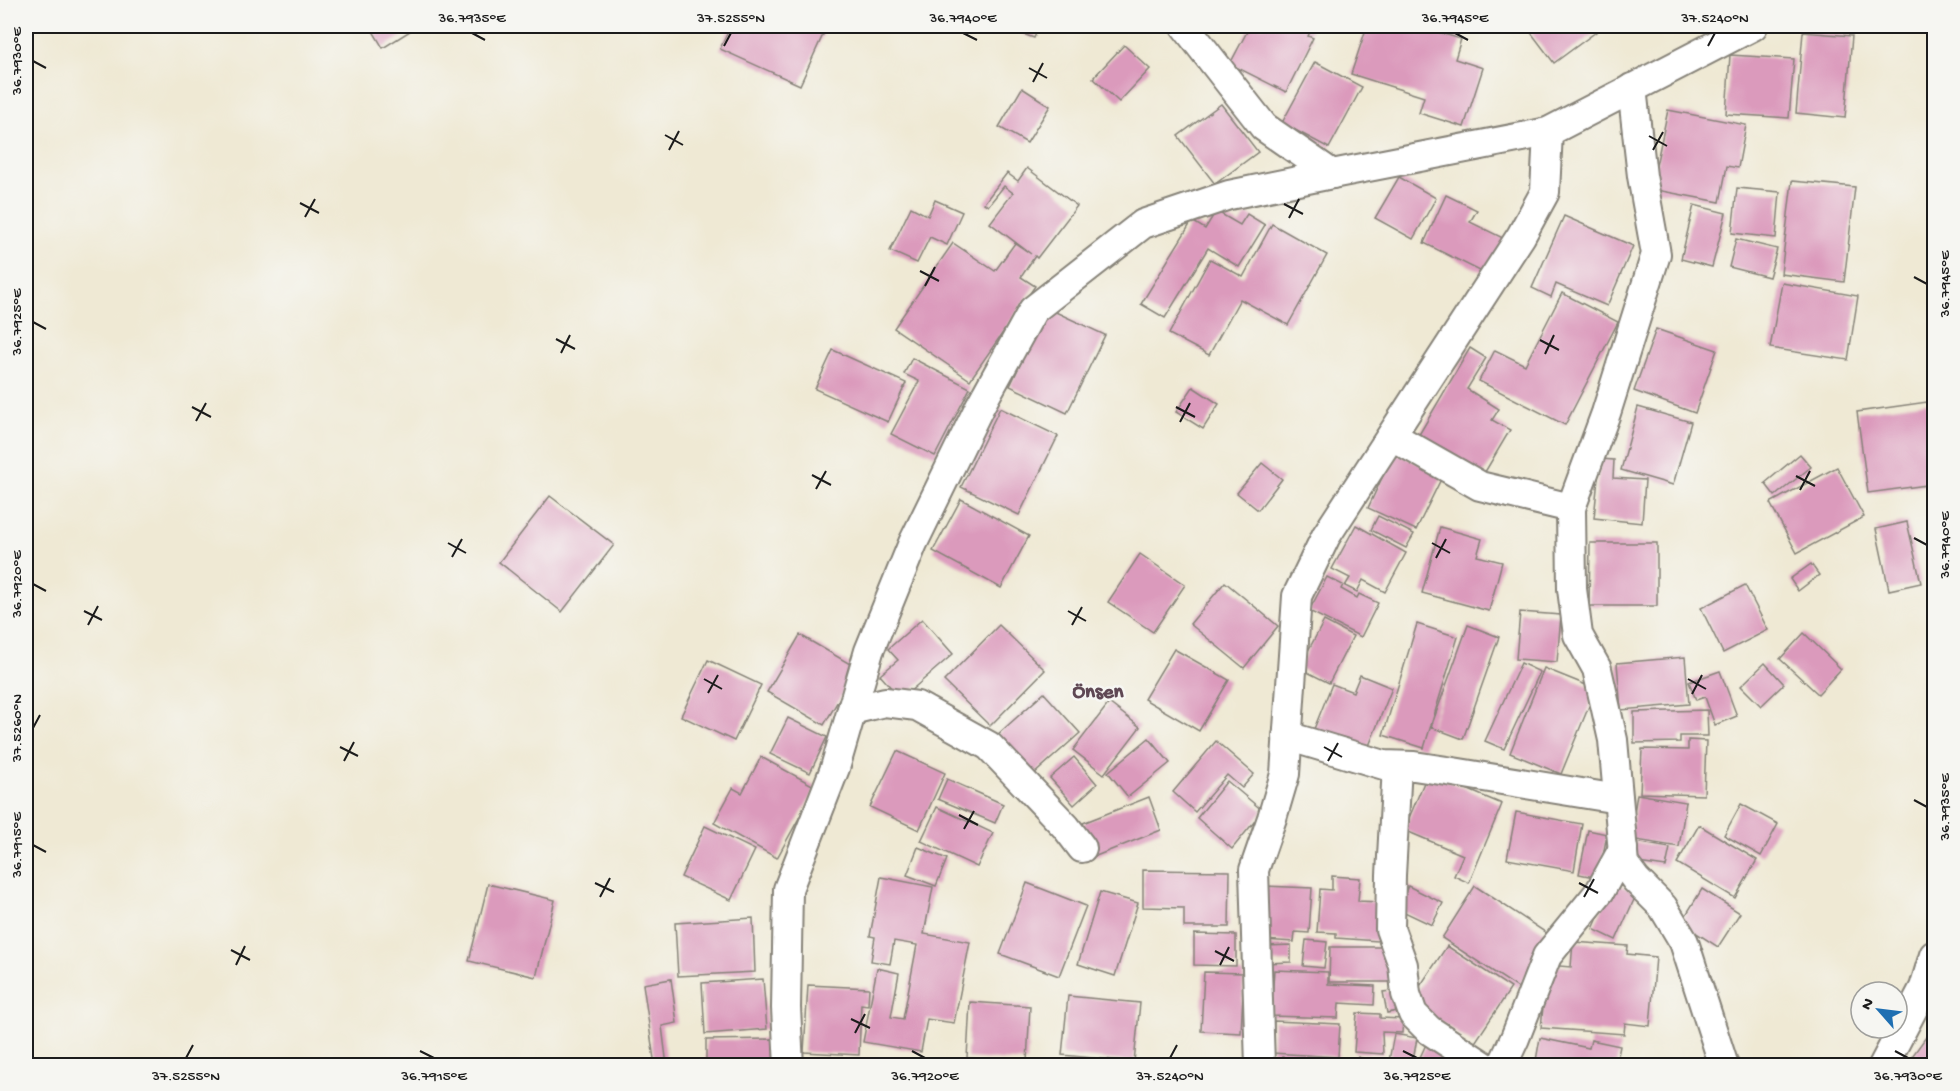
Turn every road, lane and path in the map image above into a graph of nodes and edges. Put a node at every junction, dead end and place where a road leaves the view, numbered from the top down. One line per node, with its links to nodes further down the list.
1 (1185, 26): 5 (street)
2 (1754, 26): 3 (street)
3 (1632, 88): 4 (street); 7 (street)
4 (1548, 132): 5 (street); 6 (street)
5 (1332, 174): 8 (street)
6 (1392, 436): 7 (street); 9 (street)
7 (1571, 508): 11 (street)
8 (852, 710): 12 (street); 15 (street)
9 (1287, 736): 10 (street); 16 (street)
10 (1396, 766): 11 (street); 17 (street)
11 (1618, 799): 13 (street)
12 (1082, 848)
13 (1623, 849): 18 (street); 19 (street)
14 (1935, 955): 20 (street)
15 (789, 1065)
16 (1260, 1065)
17 (1484, 1065)
18 (1502, 1065)
19 (1724, 1065)
20 (1883, 1065)

